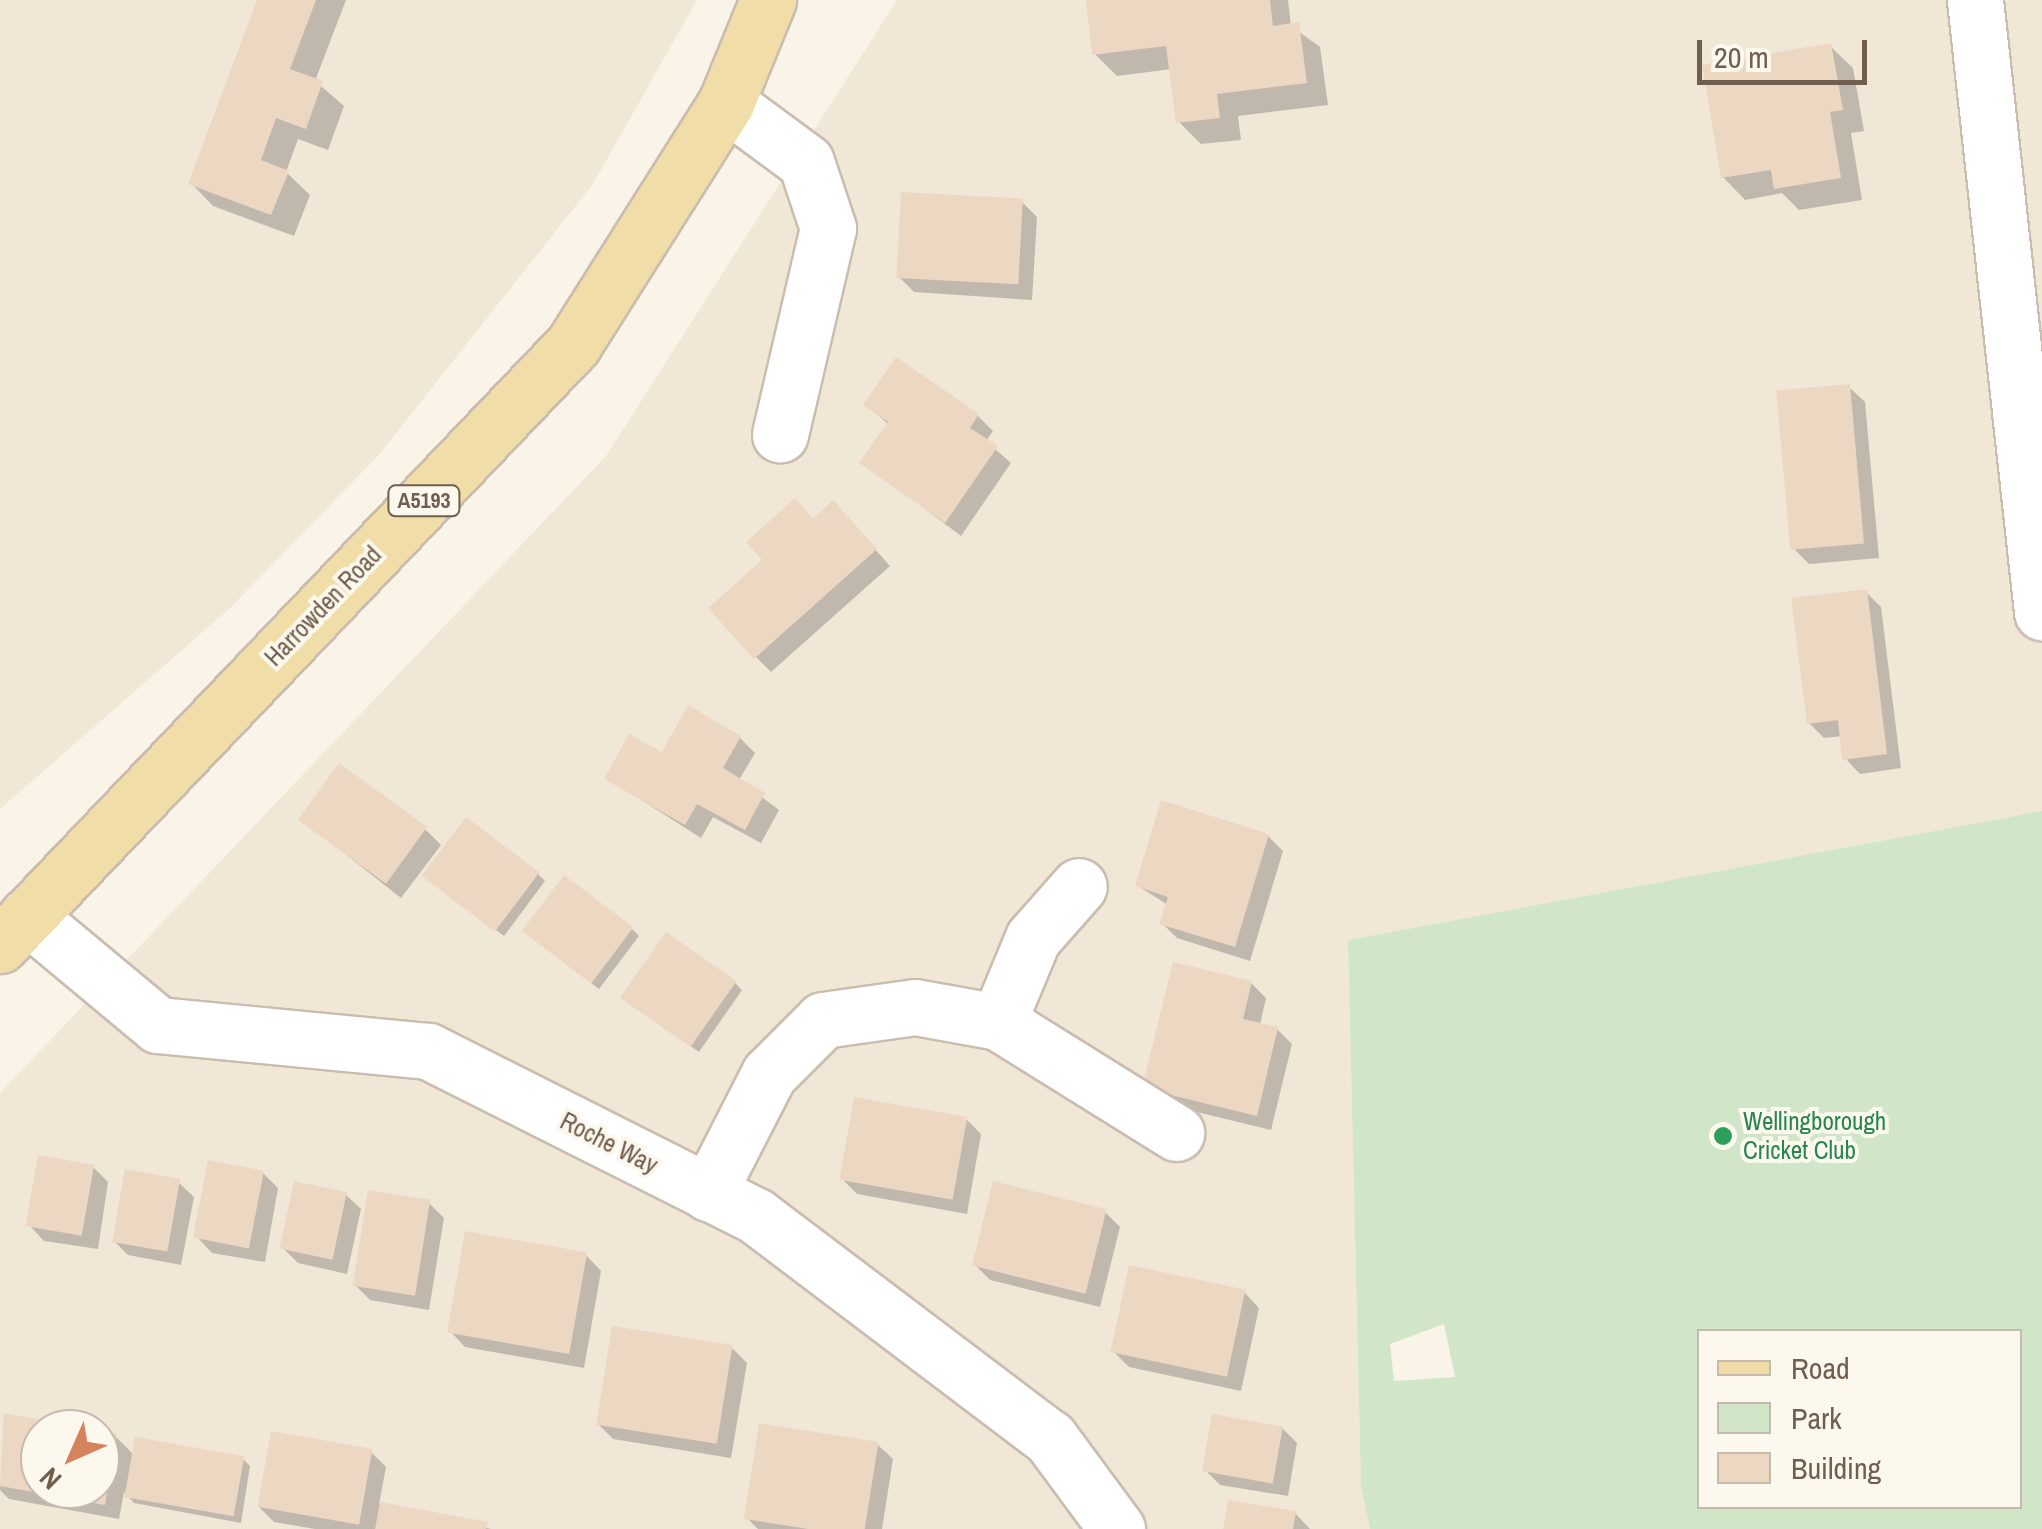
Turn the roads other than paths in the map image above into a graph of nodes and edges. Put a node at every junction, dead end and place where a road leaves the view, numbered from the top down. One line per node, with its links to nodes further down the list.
1 (768, 0): 3 (main road, Harrowden Road / A5193)
2 (1975, 0): 5 (street)
3 (726, 103): 4 (street); 7 (main road, Harrowden Road / A5193)
4 (780, 434)
5 (2042, 612)
6 (1079, 886): 8 (street)
7 (13, 930): 10 (street, Roche Way)
8 (998, 1022): 9 (street); 10 (street)
9 (1176, 1133)
10 (708, 1192): 11 (street, Roche Way)
11 (1116, 1529)

